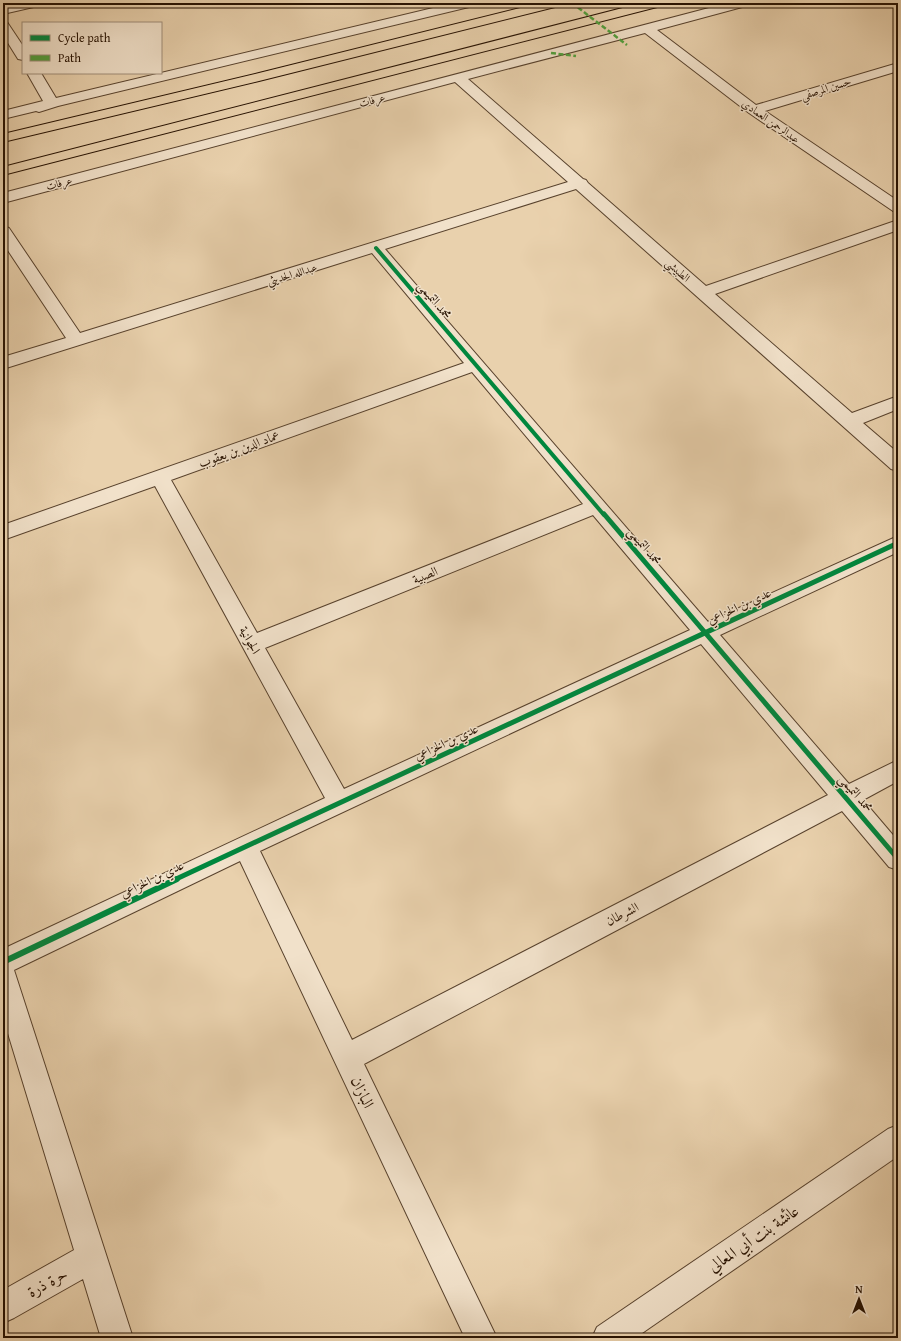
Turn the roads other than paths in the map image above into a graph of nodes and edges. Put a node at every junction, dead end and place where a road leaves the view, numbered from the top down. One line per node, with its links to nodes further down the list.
1 (34, 3): 6 (street)
2 (469, 3): 13 (street)
3 (555, 3): 14 (main road)
4 (657, 3): 18 (main road, عرفات)
5 (742, 3): 8 (street, عرفات)
6 (3, 10)
7 (3, 25): 9 (street)
8 (647, 29): 12 (street, عرفات); 15 (street, عبدالرحمن العمادي)
9 (22, 54)
10 (898, 67): 15 (street, حسين المرصفي)
11 (35, 74): 13 (street)
12 (458, 77): 21 (street, الطبيشي); 22 (street, عرفات)
13 (52, 104): 16 (street); 17 (street)
14 (122, 110): 18 (main road); 19 (main road)
15 (754, 110): 23 (street, عبدالرحمن العمادي)
16 (3, 115)
17 (3, 119)
18 (152, 133): 20 (main road, عرفات)
19 (3, 138)
20 (3, 171)
21 (581, 184): 26 (street, عبدالله الحديثي); 27 (street, الطبيشي)
22 (3, 198)
23 (898, 208)
24 (898, 226): 27 (street)
25 (3, 231): 28 (street)
26 (376, 248): 28 (street, عبدالله الحديثي); 30 (street, محمد التميمي)
27 (704, 292): 32 (street, الطبيشي)
28 (77, 341): 29 (street, عبدالله الحديثي)
29 (3, 363)
30 (476, 365): 34 (street, عماد الدين بن يعقوب); 35 (street, محمد التميمي)
31 (898, 402): 32 (street)
32 (850, 421): 33 (street, الطبيشي)
33 (898, 464)
34 (160, 477): 36 (street, عماد الدين بن يعقوب); 39 (street, الجوانية)
35 (597, 506): 38 (street, محمد التميمي); 39 (street, الصبية)
36 (3, 533)
37 (898, 543): 38 (street, عدي بن الخزاعي)
38 (706, 634): 41 (street, محمد التميمي); 42 (street, عدي بن الخزاعي)
39 (252, 644): 42 (street, الجوانية)
40 (898, 770): 41 (street, الشرطان)
41 (846, 798): 44 (street, محمد التميمي); 47 (street, الشرطان)
42 (340, 802): 43 (street, عدي بن الخزاعي)
43 (245, 846): 45 (street, عدي بن الخزاعي); 47 (street, البازان)
44 (898, 859)
45 (3, 962)
46 (3, 974): 49 (street)
47 (346, 1058): 52 (street, البازان)
48 (898, 1138): 53 (street, عائشة بنت أبي المعالي)
49 (91, 1257): 50 (street, حرة ذرة); 51 (street)
50 (3, 1307)
51 (117, 1338)
52 (481, 1338)
53 (608, 1338)

